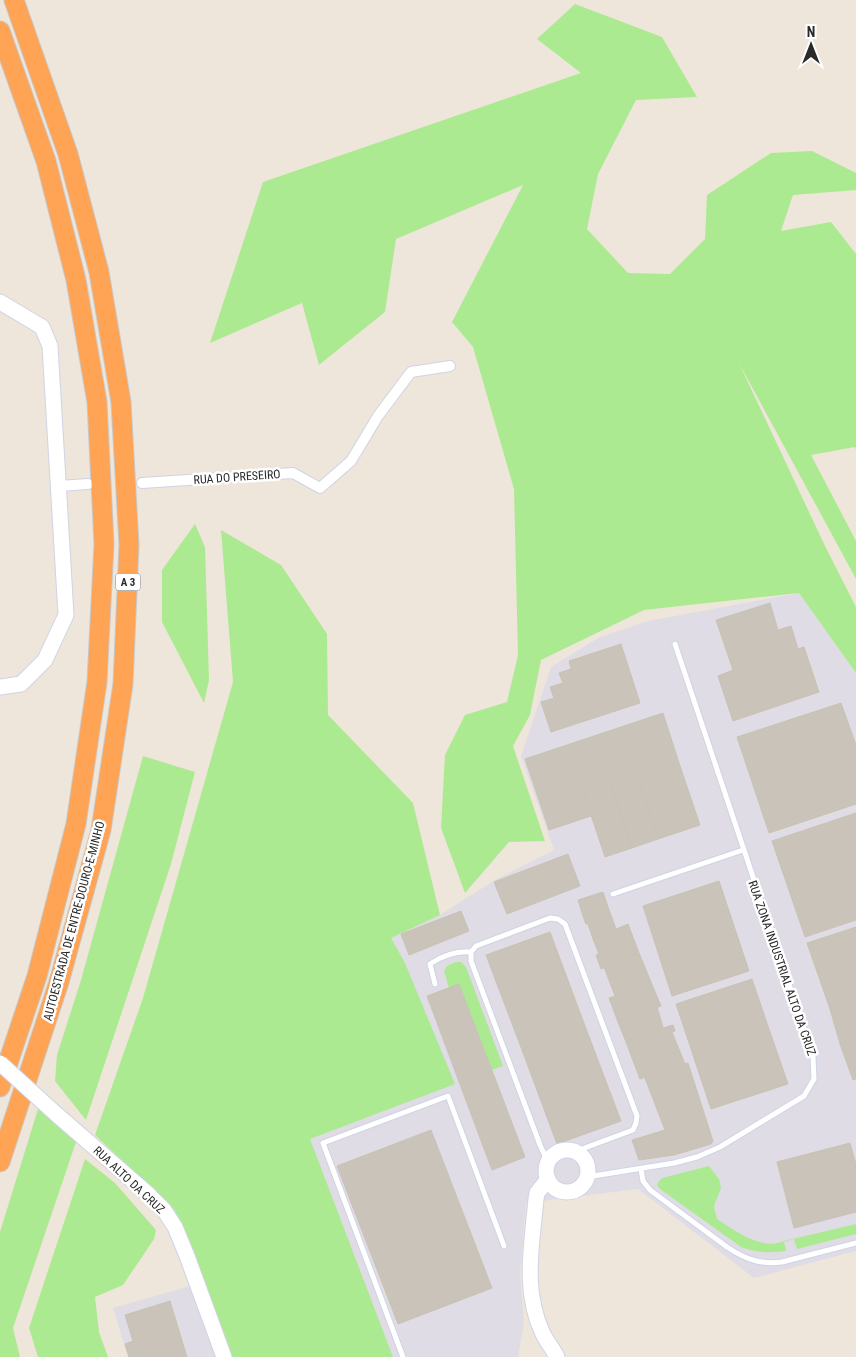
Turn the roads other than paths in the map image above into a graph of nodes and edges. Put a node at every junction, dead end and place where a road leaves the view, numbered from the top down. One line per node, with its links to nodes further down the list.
1 (14, 0): 18 (highway, AUTOESTRADA DE ENTRE-DOURO-E-MINHO / A 3)
2 (0, 31): 15 (highway, AUTOESTRADA DE ENTRE-DOURO-E-MINHO / A 3)
3 (0, 302): 7 (street)
4 (450, 366): 5 (street, RUA DO PRESEIRO)
5 (142, 483)
6 (88, 484): 7 (street)
7 (59, 486): 9 (street)
8 (675, 644): 10 (lane, RUA ZONA INDUSTRIAL ALTO DA CRUZ)
9 (0, 687)
10 (742, 850): 11 (lane); 19 (lane, RUA ZONA INDUSTRIAL ALTO DA CRUZ)
11 (613, 894)
12 (471, 952): 13 (lane); 16 (lane); 17 (lane)
13 (435, 984)
14 (0, 1063): 24 (street, RUA ALTO DA CRUZ, bridge)
15 (0, 1087)
16 (578, 1154): 17 (street); 20 (street)
17 (549, 1161): 21 (street)
18 (0, 1162)
19 (641, 1169): 20 (lane, RUA ZONA INDUSTRIAL ALTO DA CRUZ); 22 (lane)
20 (587, 1175): 21 (street)
21 (548, 1179): 26 (street)
22 (856, 1243)
23 (504, 1246): 25 (lane)
24 (224, 1357)
25 (403, 1357)
26 (557, 1357)

